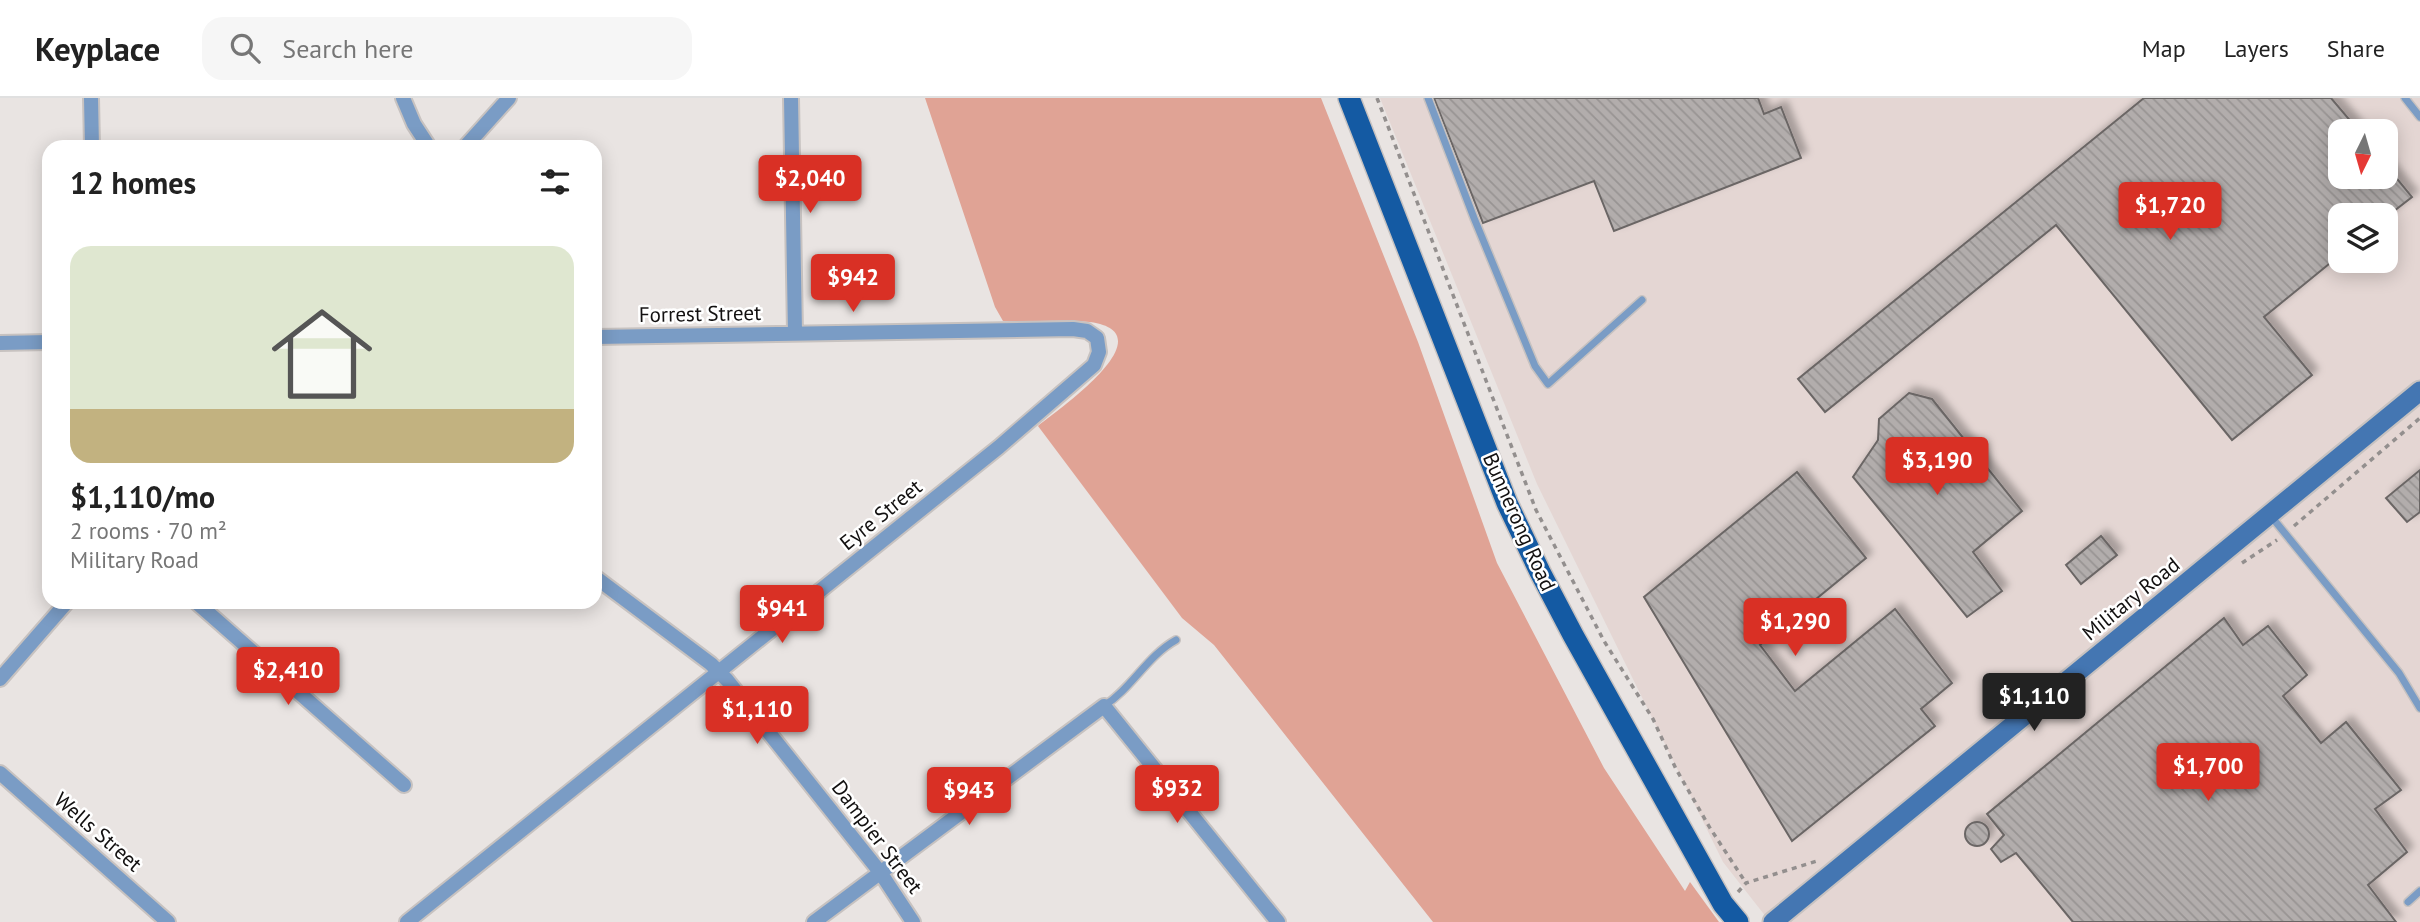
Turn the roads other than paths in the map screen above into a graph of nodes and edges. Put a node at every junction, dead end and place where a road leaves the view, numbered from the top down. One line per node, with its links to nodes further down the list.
1 (91, 98): 9 (street)
2 (403, 98): 10 (street)
3 (509, 98): 11 (street)
4 (791, 98): 13 (street)
5 (1349, 98): 38 (main road, Bunnerong Road)
6 (1428, 98): 12 (lane)
7 (2405, 98): 8 (lane)
8 (2420, 117)
9 (92, 140)
10 (424, 140)
11 (471, 140)
12 (1642, 300)
13 (795, 333): 14 (street, Forrest Street); 15 (street, Forrest Street)
14 (602, 337)
15 (1097, 338): 24 (street, Eyre Street)
16 (42, 342): 17 (street)
17 (0, 343)
18 (2420, 391): 19 (street, Military Road)
19 (2270, 514): 27 (lane); 39 (street, Military Road)
20 (602, 582): 24 (street, Dampier Street)
21 (61, 609): 25 (street)
22 (204, 609): 29 (street)
23 (1176, 640): 26 (lane)
24 (719, 673): 30 (street, Dampier Street); 34 (street, Eyre Street)
25 (0, 679)
26 (1104, 705): 30 (street); 37 (street)
27 (2420, 708)
28 (0, 773): 33 (street, Wells Street)
29 (404, 785)
30 (880, 872): 35 (street); 36 (street, Dampier Street)
31 (2420, 891): 32 (lane)
32 (2408, 902)
33 (168, 922)
34 (407, 922)
35 (814, 922)
36 (913, 922)
37 (1278, 922)
38 (1738, 922)
39 (1773, 922)

